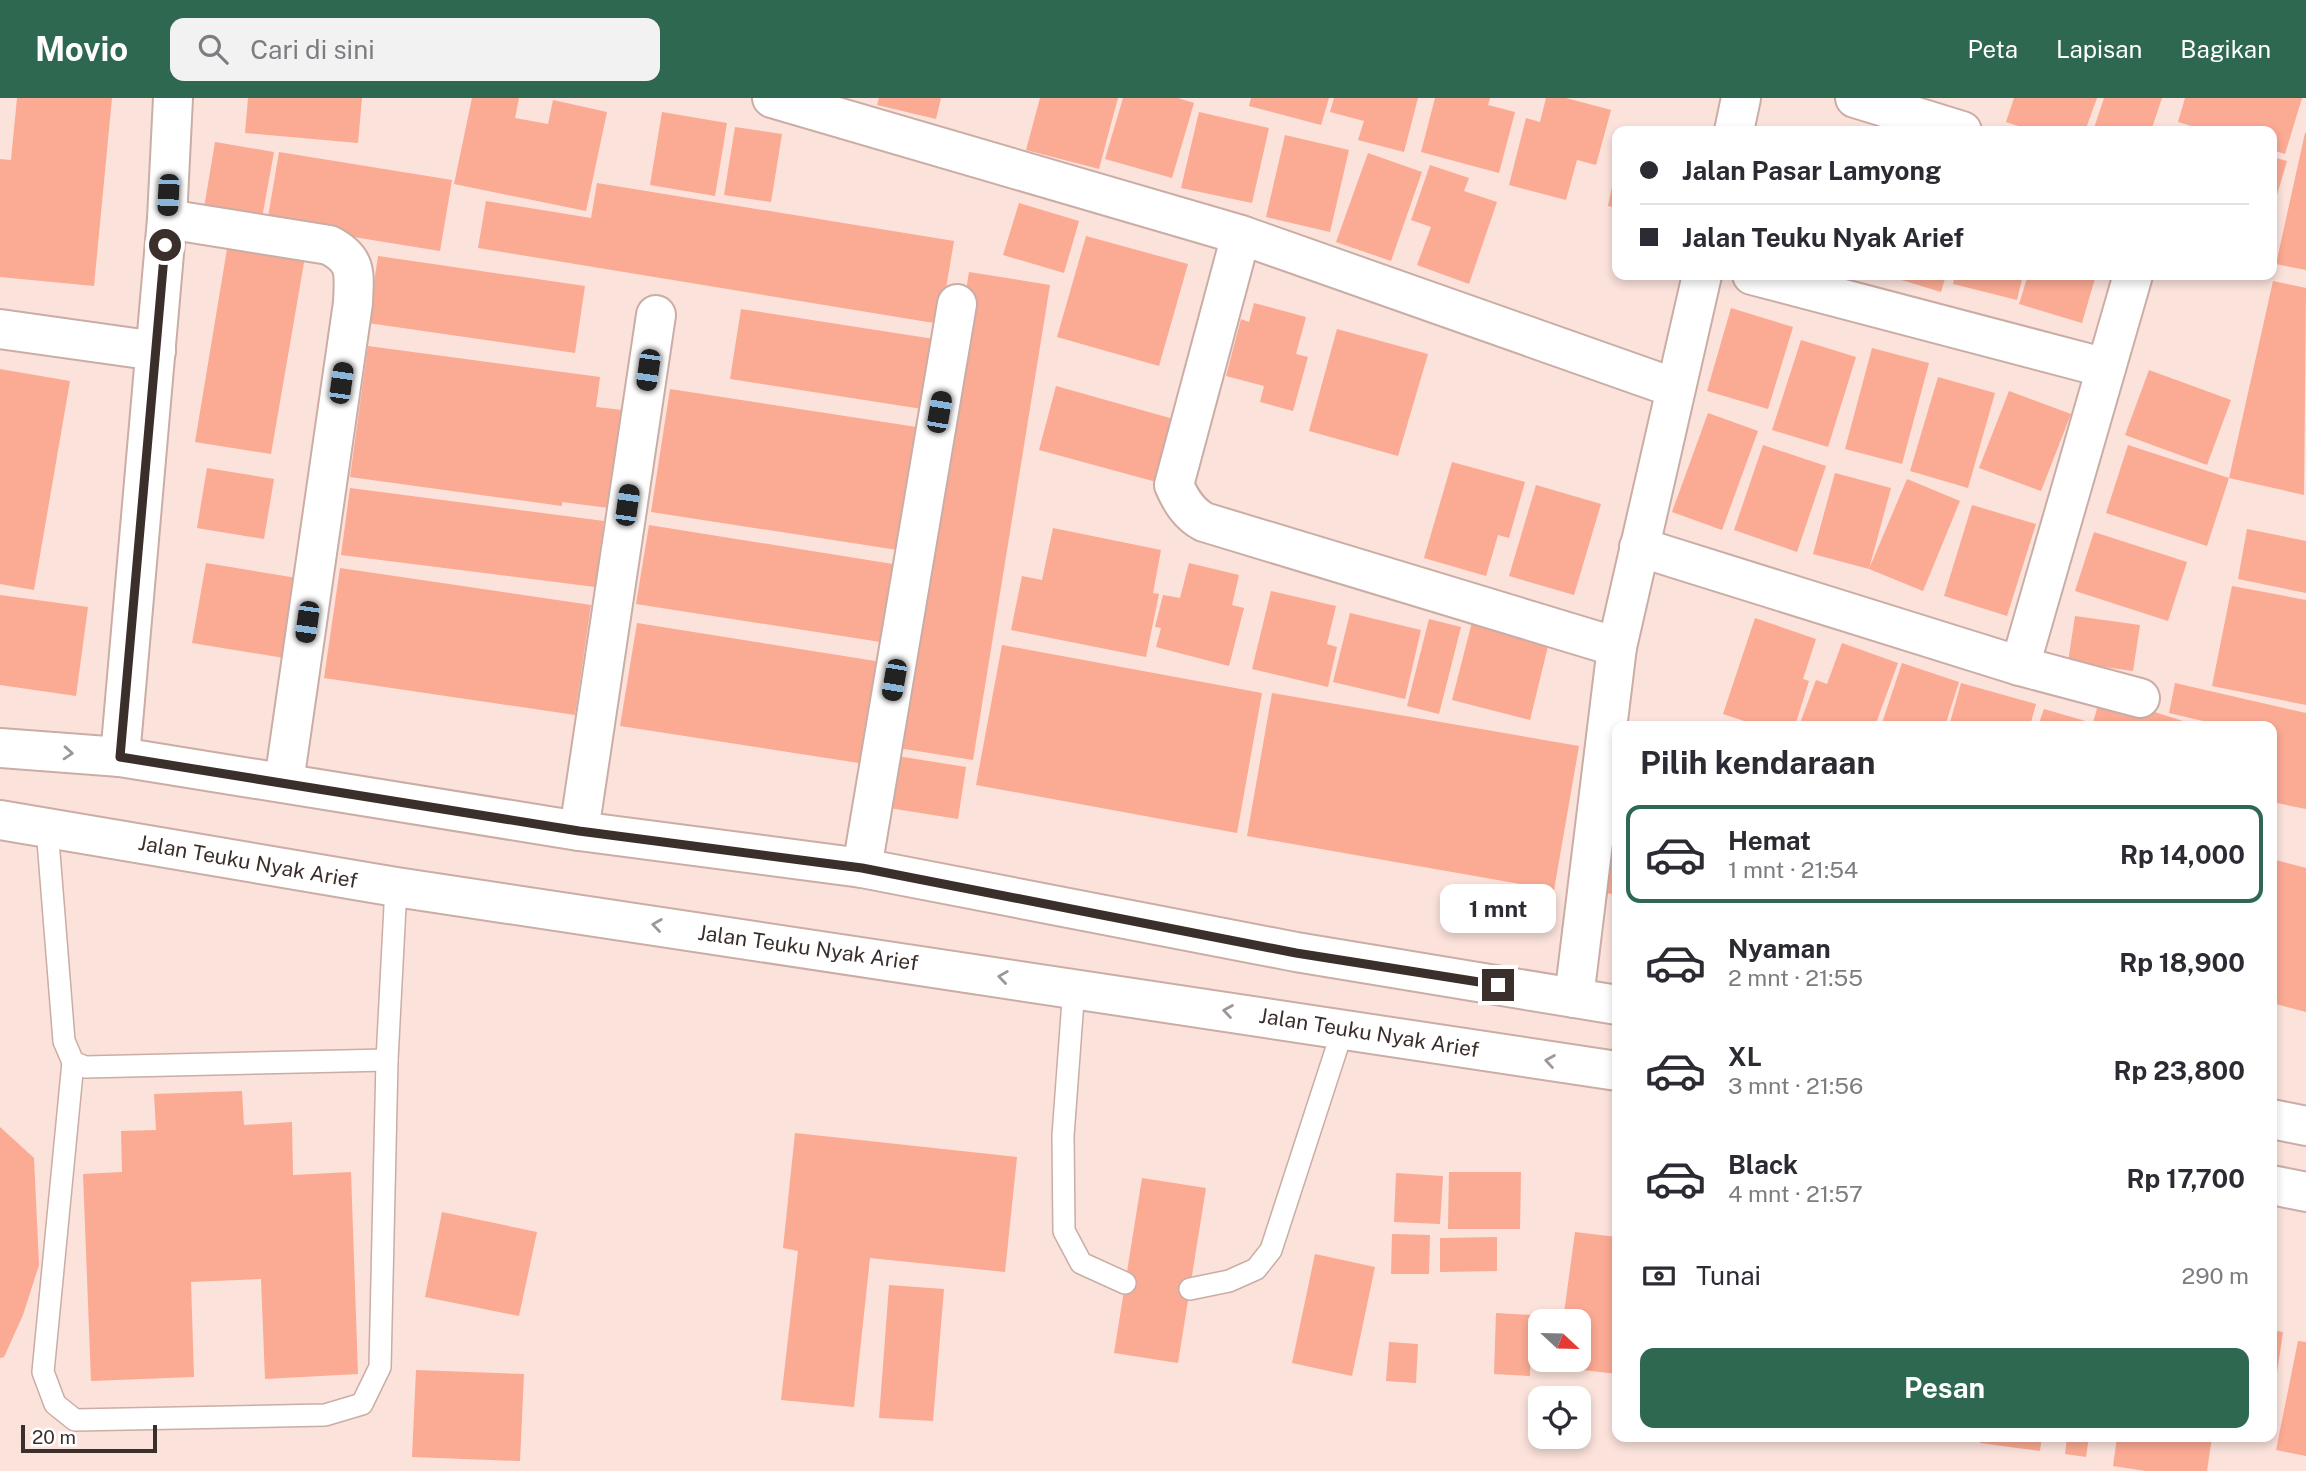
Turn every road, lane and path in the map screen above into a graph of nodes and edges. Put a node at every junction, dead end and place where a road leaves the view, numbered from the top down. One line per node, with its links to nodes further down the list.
1 (173, 98): 7 (street)
2 (772, 98): 8 (street)
3 (1741, 98): 5 (street)
4 (1855, 98): 6 (street)
5 (1735, 126)
6 (1946, 126)
7 (167, 219): 15 (street); 24 (street)
8 (1241, 235): 17 (street); 19 (street)
9 (1701, 280): 17 (street)
10 (1771, 280): 16 (street)
11 (2132, 280): 16 (street)
12 (957, 304): 28 (street)
13 (656, 316): 27 (street)
14 (0, 329): 15 (street)
15 (156, 351): 23 (street)
16 (2106, 368): 20 (street)
17 (1675, 388): 18 (street)
18 (1639, 547): 19 (street); 20 (street)
19 (1617, 647): 31 (street)
20 (2020, 666): 21 (street)
21 (2140, 698)
22 (0, 748): 23 (street, one-way to 23)
23 (120, 757): 24 (street)
24 (284, 782): 27 (street)
25 (0, 820): 26 (street, Jalan Teuku Nyak Arief)
26 (47, 828): 29 (street, Jalan Teuku Nyak Arief); 35 (lane)
27 (579, 831): 28 (street)
28 (862, 868): 31 (street)
29 (396, 887): 30 (street, Jalan Teuku Nyak Arief, one-way to 29); 34 (lane)
30 (1074, 987): 33 (street, Jalan Teuku Nyak Arief, one-way to 30); 41 (lane)
31 (1574, 998): 32 (street)
32 (1612, 1004)
33 (1343, 1029): 36 (street, Jalan Teuku Nyak Arief, one-way to 33); 42 (lane)
34 (387, 1060): 35 (lane); 35 (lane)
35 (73, 1062)
36 (1612, 1070)
37 (2277, 1120): 38 (street)
38 (2306, 1126)
39 (2277, 1186): 40 (street)
40 (2306, 1192)
41 (1125, 1283)
42 (1190, 1289)

